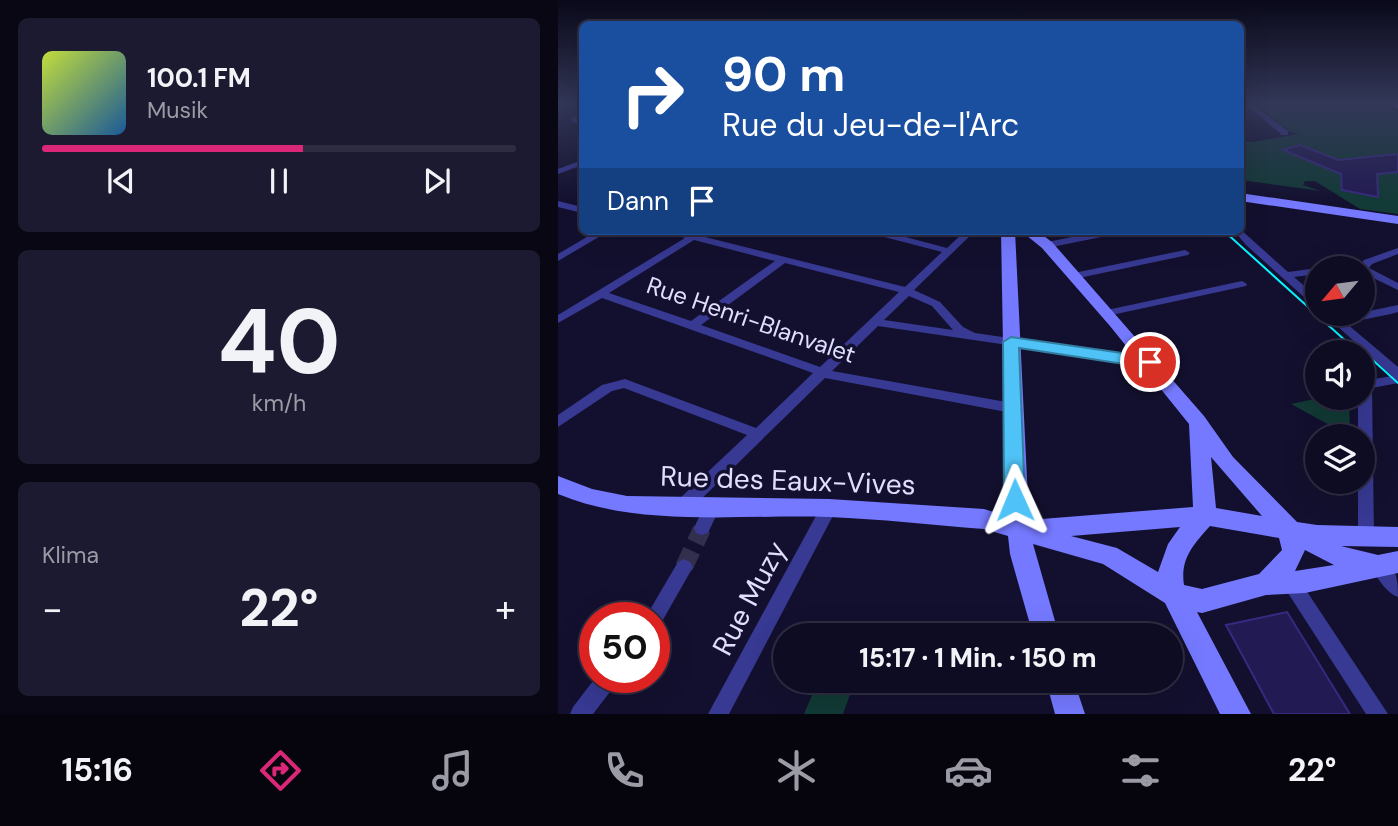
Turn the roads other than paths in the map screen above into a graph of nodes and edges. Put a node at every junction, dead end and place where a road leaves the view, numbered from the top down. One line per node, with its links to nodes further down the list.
1 (579, 163): 2 (street)
2 (558, 172)
3 (1244, 198): 6 (street)
4 (558, 204): 5 (street)
5 (579, 209)
6 (1398, 220)
7 (597, 235): 22 (street)
8 (684, 235): 17 (street)
9 (696, 235): 17 (street)
10 (887, 235): 19 (street)
11 (966, 235): 19 (street)
12 (1008, 235): 42 (street)
13 (1033, 235): 18 (street)
14 (1041, 235): 18 (street)
15 (1096, 235): 18 (street)
16 (1243, 235): 26 (street)
17 (692, 237): 24 (street); 33 (street)
18 (1047, 245): 28 (street)
19 (949, 251): 31 (street)
20 (1398, 251): 23 (street)
21 (1185, 253): 28 (street)
22 (558, 258)
23 (1375, 259)
24 (783, 261): 31 (street); 39 (street)
25 (1305, 273): 26 (street)
26 (1286, 275): 32 (street)
27 (1375, 275): 30 (street)
28 (1074, 276): 35 (street)
29 (1242, 284): 35 (street)
30 (1398, 287)
31 (907, 291): 38 (street); 41 (street)
32 (1305, 292)
33 (602, 294): 37 (street); 39 (street, Rue Henri-Blanvalet)
34 (1398, 308): 36 (street)
35 (1108, 313): 43 (street)
36 (1375, 313)
37 (558, 320)
38 (875, 322): 41 (street); 44 (street)
39 (693, 325): 44 (street, Rue Henri-Blanvalet)
40 (1343, 326): 45 (street)
41 (972, 336): 42 (street)
42 (1011, 342): 43 (street); 47 (street)
43 (1150, 362): 48 (street)
44 (822, 372): 47 (street, Rue Henri-Blanvalet); 50 (street)
45 (1398, 373)
46 (1398, 379): 59 (street)
47 (1012, 408): 57 (street)
48 (1197, 421): 55 (street); 58 (street)
49 (558, 422): 50 (street)
50 (758, 434): 53 (street)
51 (558, 485): 53 (street, Rue des Eaux-Vives)
52 (713, 505): 53 (street, Rue des Eaux-Vives); 54 (street, Rue des Eaux-Vives); 56 (street)
53 (683, 506)
54 (829, 508): 57 (street, Rue des Eaux-Vives); 74 (street, Rue Muzy)
55 (1205, 516): 57 (street); 58 (street); 66 (street)
56 (702, 528)
57 (1018, 529): 66 (street, Rue des Eaux-Vives); 69 (street)
58 (1289, 530): 59 (street); 61 (street); 63 (street)
59 (1366, 536): 60 (street)
60 (1398, 537)
61 (1388, 564): 64 (street); 65 (street)
62 (684, 567): 68 (street)
63 (1266, 584): 64 (street); 67 (street)
64 (1292, 584): 77 (street)
65 (1398, 589)
66 (1174, 595): 67 (street); 70 (street)
67 (1202, 601): 70 (street)
68 (664, 602)
69 (1042, 623)
70 (1194, 631): 76 (street)
71 (596, 693): 73 (street)
72 (1064, 693): 75 (street)
73 (580, 714)
74 (718, 714)
75 (1070, 714)
76 (1236, 714)
77 (1378, 714)

